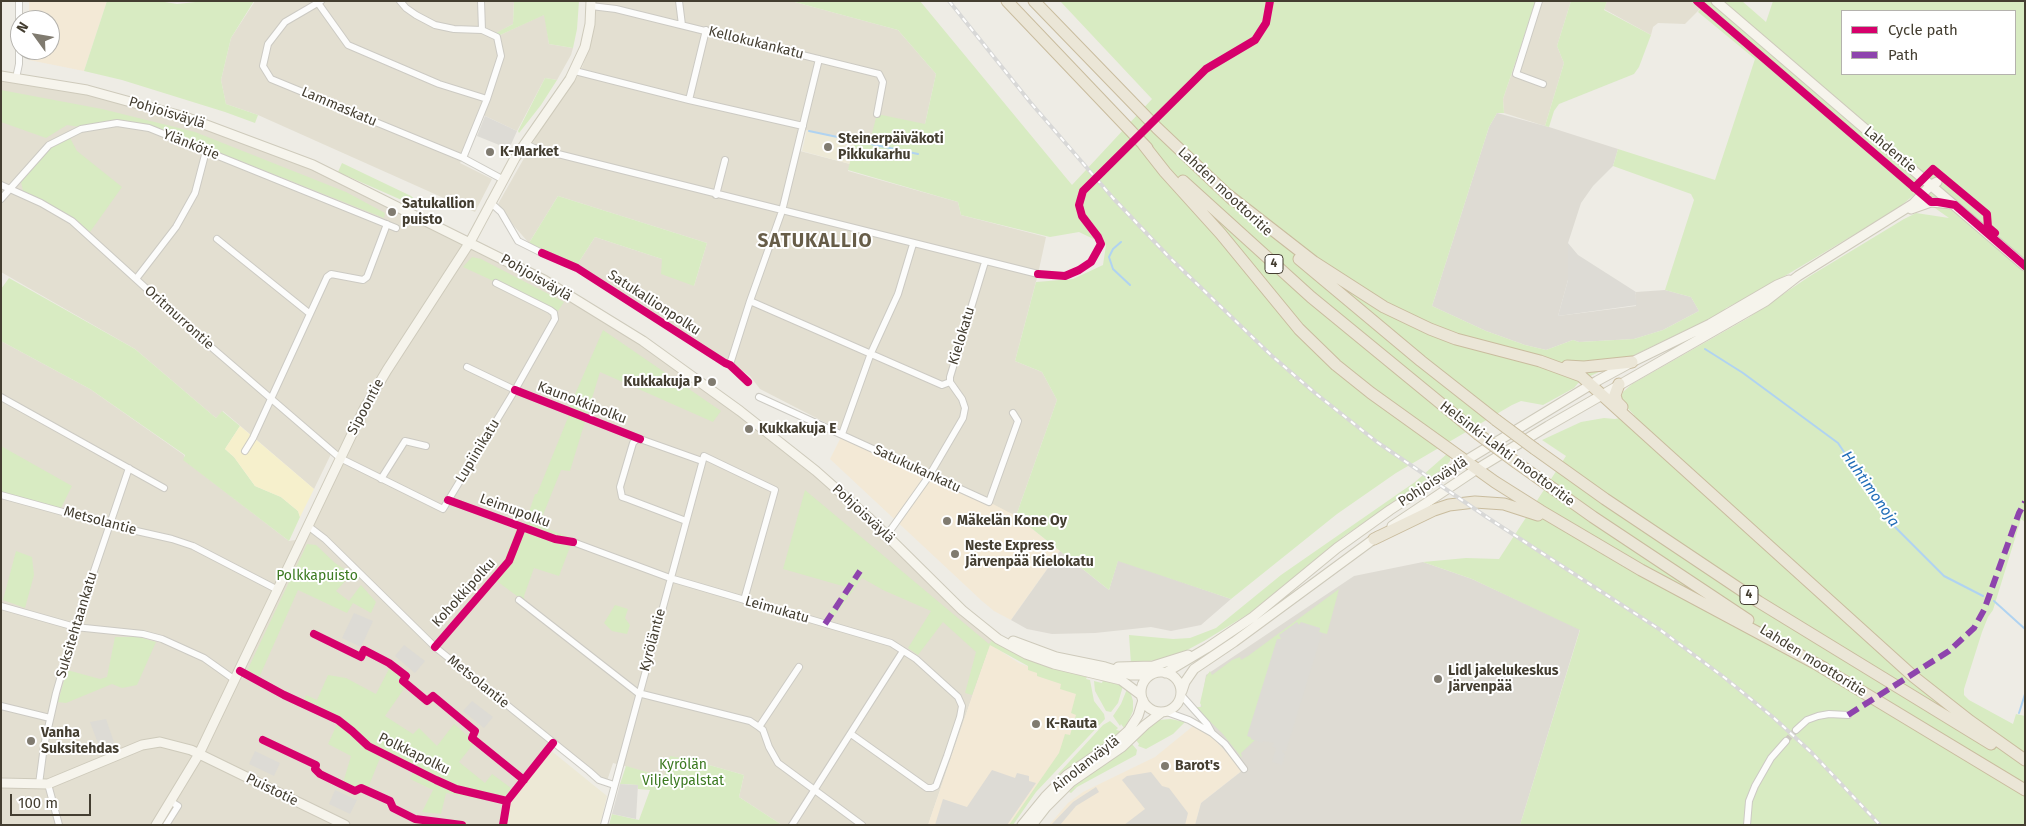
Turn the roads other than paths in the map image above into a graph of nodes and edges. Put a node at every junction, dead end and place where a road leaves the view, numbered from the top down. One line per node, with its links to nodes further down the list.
1 (19, 1): 17 (street)
2 (400, 1): 12 (street)
3 (481, 1): 12 (street)
4 (679, 1): 11 (street)
5 (1007, 1): 24 (highway, 4)
6 (1034, 1): 33 (highway, Lahden moottoritie / 4)
7 (1539, 1): 18 (street)
8 (1716, 1): 30 (main road, Lahdentie)
9 (319, 2): 19 (street); 26 (street, Lammaskatu)
10 (591, 4): 11 (street, Kellokukankatu); 15 (main road, Sipoontie)
11 (682, 25): 13 (street, Kellokukankatu)
12 (482, 30): 19 (street)
13 (706, 30): 14 (street, Kellokukankatu); 20 (street)
14 (819, 59): 21 (street, Kellokukankatu); 22 (street)
15 (575, 71): 20 (street); 23 (main road, Sipoontie)
16 (1, 76): 17 (main road, Pohjoisväylä)
17 (16, 78): 42 (main road, Pohjoisväylä)
18 (1543, 84)
19 (487, 99): 26 (street)
20 (689, 100): 22 (street)
21 (877, 114)
22 (803, 126): 38 (street)
23 (524, 143): 28 (main road, Sipoontie); 32 (street)
24 (1143, 144): 61 (highway, Lahden moottoritie / 4); 77 (highway)
25 (206, 151): 31 (street, Ylänkötie); 39 (street, Ylänkötie); 51 (street)
26 (463, 158): 28 (street, Lammaskatu)
27 (725, 160): 32 (street)
28 (502, 179): 35 (main road, Sipoontie)
29 (1, 185): 31 (street, Oritmurrontie)
30 (1934, 185): 36 (main road, Lahdentie); 37 (main road, Pohjoisväylä); 44 (main road, Pohjoisväylä); 46 (main road, Lahdentie)
31 (11, 190): 34 (street, Ylänkötie); 51 (street, Oritmurrontie)
32 (716, 195): 38 (street)
33 (1228, 195): 56 (highway, Lahden moottoritie / 4); 58 (highway)
34 (1, 199)
35 (490, 202): 42 (main road, Sipoontie); 45 (street)
36 (1955, 205): 37 (main road, Pohjoisväylä); 48 (main road, Lahdentie)
37 (1911, 209): 44 (main road, Pohjoisväylä)
38 (782, 212): 43 (street); 53 (street)
39 (387, 224): 40 (street, Ylänkötie); 54 (street)
40 (396, 228)
41 (218, 239): 54 (street)
42 (470, 242): 75 (main road, Sipoontie); 90 (main road, Pohjoisväylä)
43 (913, 244): 47 (street); 55 (street)
44 (1846, 247): 50 (main road, Pohjoisväylä)
45 (542, 253)
46 (2025, 260)
47 (985, 262): 49 (street); 62 (street, Kielokatu)
48 (2025, 266)
49 (1038, 274)
50 (1798, 276): 59 (main road, Pohjoisväylä); 64 (main road, Pohjoisväylä)
51 (136, 279): 69 (street, Oritmurrontie)
52 (496, 283): 65 (street, Lupiinikatu)
53 (750, 301): 55 (street); 57 (street)
54 (309, 313): 69 (street)
55 (871, 353): 62 (street); 72 (street)
56 (1417, 358): 84 (highway, Helsinki-Lahti moottoritie / 4, bridge)
57 (732, 361)
58 (1540, 361): 59 (highway); 63 (highway)
59 (1632, 362): 63 (main road, Pohjoisväylä)
60 (467, 367): 65 (street)
61 (1410, 380): 88 (highway, Helsinki-Lahti moottoritie / 4, bridge)
62 (950, 382): 80 (street, Kielokatu)
63 (1592, 384): 66 (highway); 77 (main road, Pohjoisväylä)
64 (1619, 384): 66 (main road, Pohjoisväylä); 71 (highway)
65 (515, 390): 81 (street, Lupiinikatu)
66 (1602, 394): 71 (highway); 79 (main road, Pohjoisväylä)
67 (1, 397): 78 (street)
68 (760, 397): 72 (street, Satukukankatu)
69 (271, 398): 74 (street); 75 (street, Oritmurrontie)
70 (1013, 413): 80 (street, Satukukankatu)
71 (1628, 417): 121 (highway)
72 (842, 434): 80 (street, Satukukankatu)
73 (426, 446): 81 (street)
74 (245, 451)
75 (340, 458): 81 (street, Lupiinikatu); 87 (main road, Sipoontie)
76 (703, 458): 85 (street, Kyröläntie); 85 (street); 96 (street)
77 (1465, 461): 79 (highway); 100 (main road, Pohjoisväylä)
78 (129, 468): 82 (street); 86 (street, Suksitehtaankatu)
79 (1477, 469): 89 (highway); 91 (main road, Pohjoisväylä)
80 (929, 476): 90 (street, Kielokatu)
81 (381, 479)
82 (164, 488)
83 (1, 495): 86 (street, Metsolantie)
84 (1613, 504): 122 (highway, Lahden moottoritie / 4)
85 (686, 521): 93 (street, Kyröläntie)
86 (110, 524): 94 (street, Metsolantie); 98 (street, Suksitehtaankatu)
87 (308, 526): 94 (main road, Sipoontie); 126 (street, Metsolantie)
88 (1606, 526): 104 (highway, Lahden moottoritie / 4)
89 (1577, 533): 91 (highway); 104 (highway)
90 (887, 535): 99 (main road, Pohjoisväylä)
91 (1374, 539): 109 (main road, Pohjoisväylä)
92 (573, 542): 93 (street, Leimukatu)
93 (670, 578): 96 (street, Leimukatu); 108 (street, Kyröläntie)
94 (278, 590): 107 (main road, Sipoontie)
95 (519, 600): 108 (street)
96 (744, 600): 101 (street, Leimukatu)
97 (1, 606): 98 (street)
98 (75, 627): 107 (street); 114 (street, Suksitehtaankatu)
99 (988, 629): 103 (main road, Pohjoisväylä); 110 (main road, Pohjoisväylä)
100 (1208, 648): 103 (main road); 105 (main road, Pohjoisväylä)
101 (903, 650): 118 (street); 118 (street, Leimukatu)
102 (799, 667): 115 (street)
103 (1105, 667): 106 (main road, Pohjoisväylä)
104 (1824, 668): 128 (highway, Lahden moottoritie / 4)
105 (1165, 673): 106 (main road); 109 (main road)
106 (1150, 675): 110 (main road)
107 (235, 680): 120 (main road, Sipoontie)
108 (638, 693): 115 (street); 126 (street, Kyröläntie)
109 (1182, 694): 112 (main road); 117 (street)
110 (1142, 697): 112 (main road); 137 (main road, Ainolanväylä)
111 (1, 706): 114 (street)
112 (1163, 712): 117 (street); 138 (main road, Ainolanväylä)
113 (1848, 715): 116 (street)
114 (50, 718): 125 (street, Suksitehtaankatu)
115 (759, 727): 127 (street)
116 (1796, 730)
117 (1212, 733): 123 (street)
118 (851, 734): 127 (street)
119 (1786, 741): 139 (street)
120 (199, 754): 125 (main road, Puistotie); 129 (main road, Sipoontie); 133 (main road, Puistotie)
121 (2025, 760)
122 (2025, 764)
123 (1244, 769)
124 (1, 783): 125 (main road)
125 (44, 784): 130 (street)
126 (614, 785): 134 (street, Kyröläntie)
127 (816, 790): 135 (street); 136 (street)
128 (2025, 790)
129 (170, 801): 131 (main road, Sipoontie); 132 (street)
130 (59, 825)
131 (156, 825)
132 (166, 825)
133 (345, 825)
134 (604, 825)
135 (792, 825)
136 (862, 825)
137 (1022, 825)
138 (1032, 825)
139 (1747, 825)

